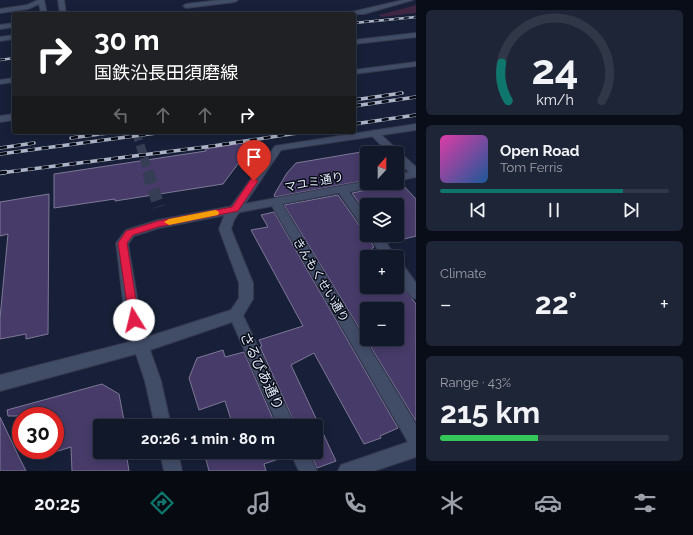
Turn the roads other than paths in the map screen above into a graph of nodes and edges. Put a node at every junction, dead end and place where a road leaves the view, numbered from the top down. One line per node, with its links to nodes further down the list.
1 (41, 0): 9 (street); 10 (street)
2 (61, 0): 11 (street)
3 (182, 0): 8 (street)
4 (235, 0): 8 (street)
5 (388, 0): 7 (street)
6 (410, 0): 7 (street)
7 (395, 4): 13 (street)
8 (186, 6): 12 (street)
9 (0, 10)
10 (44, 12)
11 (63, 12)
12 (190, 12)
13 (356, 13)
14 (12, 25): 15 (street)
15 (0, 27)
16 (416, 35): 19 (street)
17 (12, 38): 18 (street)
18 (0, 39)
19 (356, 42)
20 (416, 64): 21 (street)
21 (356, 72)
22 (12, 80): 23 (street)
23 (0, 82)
24 (12, 117): 25 (street)
25 (0, 118)
26 (416, 127): 27 (street)
27 (374, 133): 28 (street); 35 (street)
28 (388, 146)
29 (404, 162): 30 (street)
30 (416, 173): 31 (street)
31 (404, 176)
32 (360, 186): 33 (street, マユミ通り)
33 (342, 190): 34 (street, マユミ通り); 36 (street)
34 (276, 203): 35 (street, マユミ通り); 44 (street, きんもくせい通り)
35 (235, 209): 39 (street); 40 (street, マユミ通り)
36 (360, 215)
37 (404, 277): 38 (street)
38 (416, 293)
39 (236, 315): 40 (street); 43 (street, さるびあ通り)
40 (141, 346): 41 (street); 42 (street, マユミ通り)
41 (0, 383)
42 (161, 419)
43 (284, 419)
44 (416, 440)
45 (416, 448): 50 (street)
46 (170, 459): 48 (street)
47 (303, 459): 49 (street)
48 (173, 471)
49 (308, 471)
50 (347, 471)

